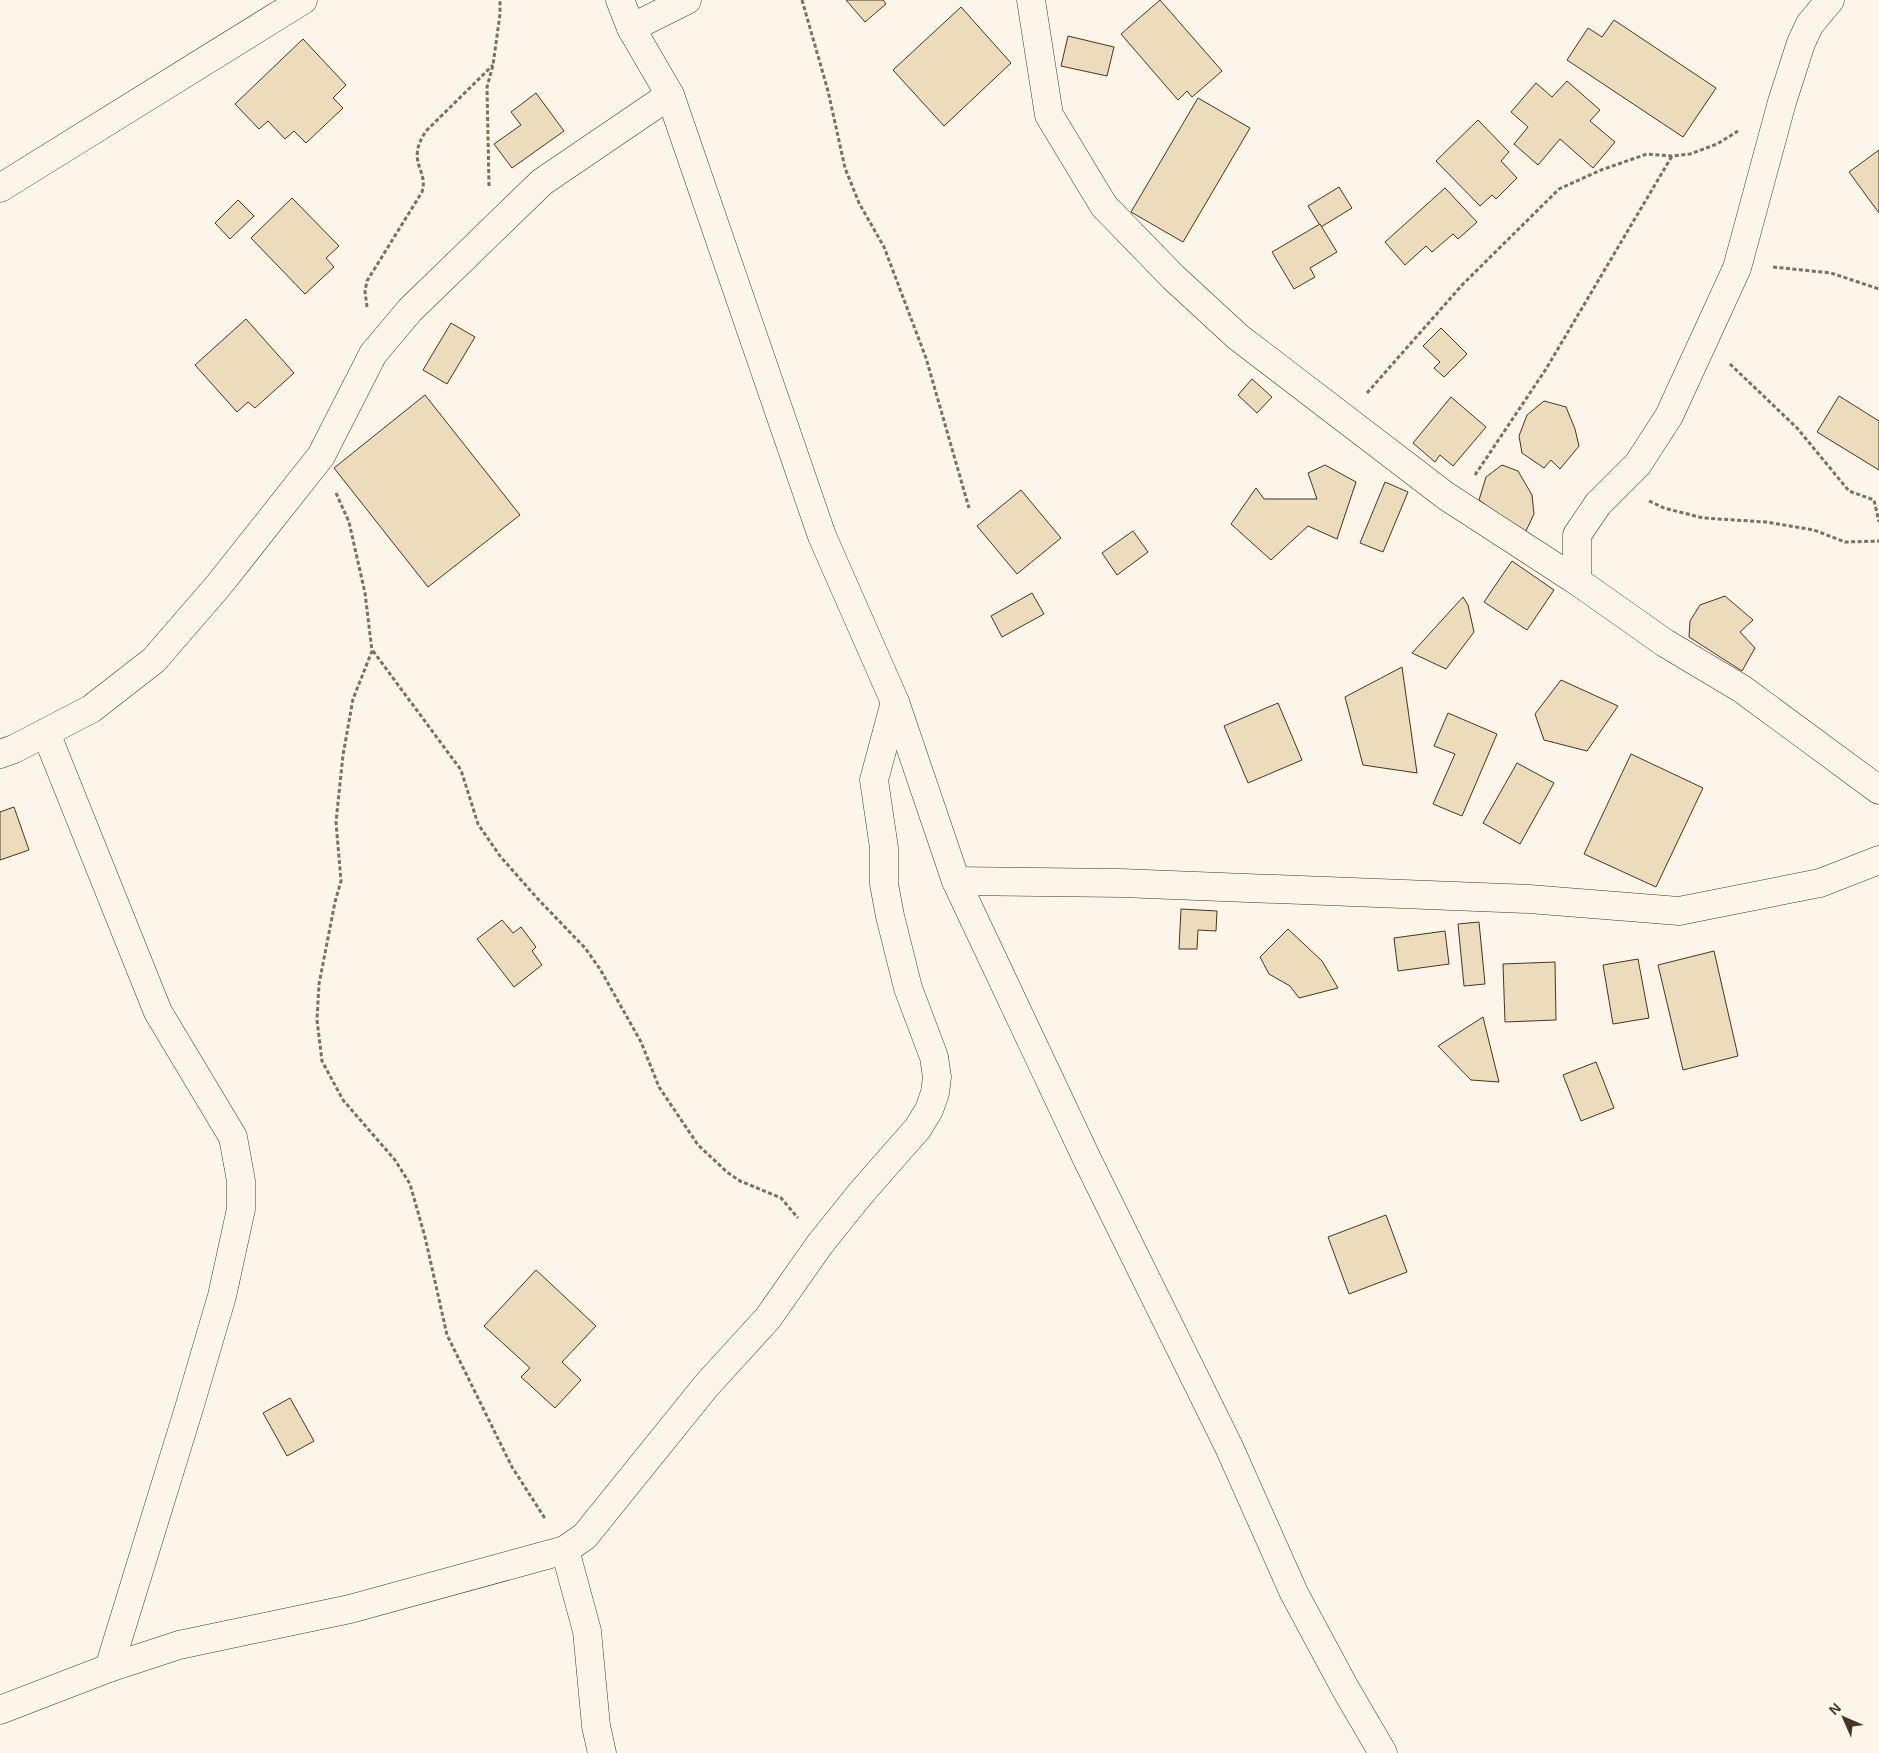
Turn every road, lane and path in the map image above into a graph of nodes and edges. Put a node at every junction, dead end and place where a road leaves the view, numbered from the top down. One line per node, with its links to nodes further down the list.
1 (303, 0): 13 (street)
2 (500, 0): 9 (path)
3 (620, 0): 8 (street)
4 (686, 0): 8 (street)
5 (802, 0): 23 (path)
6 (1031, 0): 19 (street)
7 (1830, 0): 11 (street)
8 (631, 28): 10 (street)
9 (493, 65): 14 (path); 18 (path)
10 (670, 95): 14 (street); 28 (street)
11 (1782, 102): 12 (path); 15 (street)
12 (1672, 156): 19 (path); 22 (path)
13 (0, 188)
14 (490, 233): 18 (street)
15 (1738, 268): 16 (path); 17 (street)
16 (1879, 289)
17 (1701, 348): 21 (street); 24 (path)
18 (373, 354): 20 (street)
19 (1345, 418): 22 (street)
20 (321, 456): 27 (path); 29 (street)
21 (1617, 486): 25 (path); 26 (street)
22 (1456, 502): 26 (street)
23 (969, 508)
24 (1879, 522)
25 (1879, 541)
26 (1577, 580): 31 (street)
27 (372, 651): 34 (path); 35 (path)
28 (895, 702): 33 (street); 34 (street)
29 (46, 732): 30 (street); 36 (street)
30 (0, 754)
31 (1879, 790)
32 (1879, 860): 33 (street)
33 (956, 881): 39 (street)
34 (820, 1244): 35 (street)
35 (565, 1550): 36 (street); 38 (street)
36 (109, 1668): 37 (street)
37 (0, 1710)
38 (602, 1753)
39 (1384, 1753)

